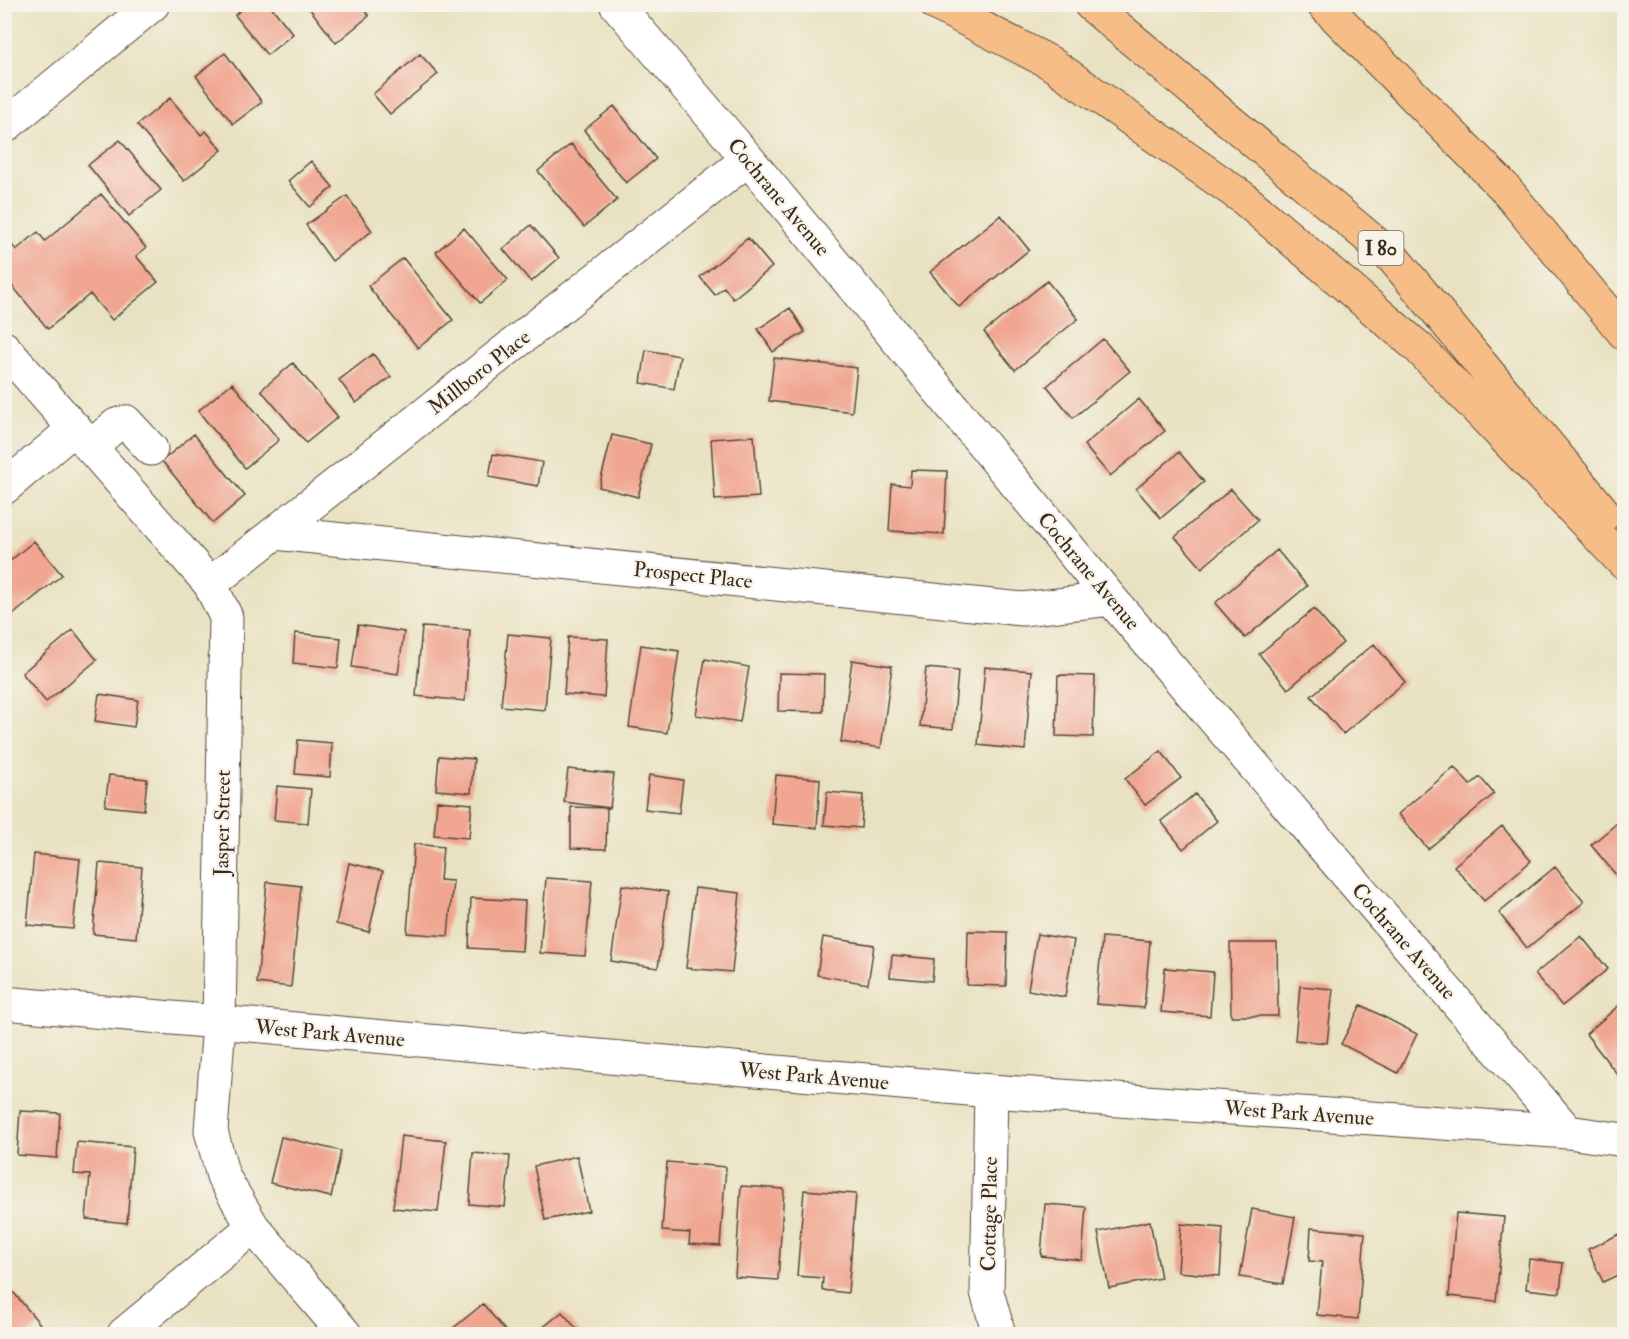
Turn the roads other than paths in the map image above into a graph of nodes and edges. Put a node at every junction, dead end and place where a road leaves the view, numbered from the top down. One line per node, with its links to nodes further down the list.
1 (153, 4): 6 (street)
2 (616, 4): 7 (street, Cochrane Avenue)
3 (936, 4): 15 (highway)
4 (1090, 4): 14 (highway, I 80)
5 (1323, 4): 8 (highway)
6 (4, 127)
7 (748, 159): 13 (street, Millboro Place); 17 (street, Cochrane Avenue)
8 (1624, 333)
9 (4, 348): 10 (street, Jasper Street)
10 (82, 438): 11 (street); 12 (street); 16 (street, Jasper Street)
11 (151, 449)
12 (4, 489)
13 (275, 533): 16 (street, Millboro Place); 17 (street, Prospect Place)
14 (1624, 537)
15 (1624, 563)
16 (210, 584): 19 (street, Jasper Street)
17 (1111, 599): 21 (street, Cochrane Avenue)
18 (4, 1003): 19 (street, West Park Avenue)
19 (219, 1023): 20 (street, West Park Avenue); 23 (street, Jasper Street)
20 (991, 1091): 21 (street, West Park Avenue); 26 (street, Cottage Place)
21 (1568, 1132): 22 (street, West Park Avenue)
22 (1624, 1140)
23 (253, 1227): 24 (street); 25 (street, Jasper Street)
24 (124, 1335)
25 (345, 1335)
26 (999, 1335)

